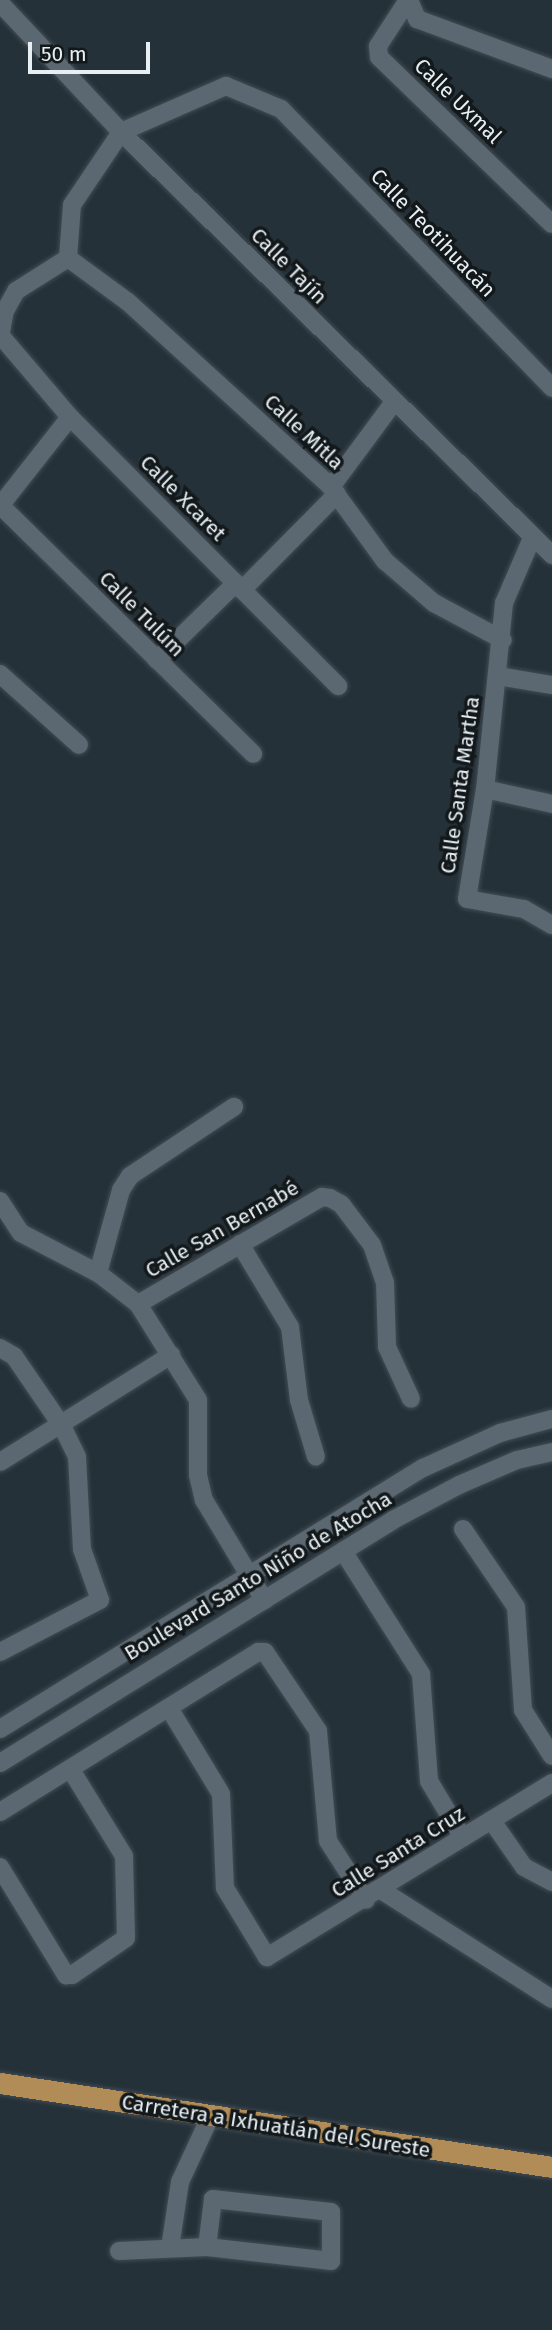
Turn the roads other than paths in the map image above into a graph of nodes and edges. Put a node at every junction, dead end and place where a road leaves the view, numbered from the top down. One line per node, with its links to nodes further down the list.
1 (409, 0): 3 (street); 5 (street, Calle Uxmal)
2 (0, 3): 4 (street, Calle Tajín)
3 (552, 69)
4 (121, 132): 6 (street); 8 (street, Calle Teotihuacán); 9 (street, Calle Tajín)
5 (552, 224)
6 (68, 258): 7 (street); 11 (street, Calle Mitla)
7 (1, 337): 10 (street, Calle Xcaret)
8 (552, 388)
9 (394, 402): 11 (street); 13 (street, Calle Tajín)
10 (71, 417): 12 (street); 15 (street, Calle Xcaret)
11 (334, 491): 15 (street); 16 (street, Calle Mitla)
12 (0, 506): 17 (street, Calle Tulúm)
13 (532, 538): 14 (street, Calle Tajín); 16 (street, Calle Santa Martha)
14 (552, 555)
15 (239, 586): 17 (street); 20 (street, Calle Xcaret)
16 (503, 640): 19 (street, Calle Santa Martha)
17 (157, 660): 23 (street, Calle Tulúm)
18 (0, 674): 22 (street)
19 (498, 677): 21 (street); 24 (street, Calle Santa Martha)
20 (338, 685)
21 (552, 685)
22 (79, 745)
23 (253, 754)
24 (485, 789): 25 (street); 26 (street, Calle Santa Martha)
25 (552, 804)
26 (552, 925)
27 (234, 1107): 30 (street)
28 (0, 1201): 30 (street)
29 (240, 1244): 31 (street, Calle San Bernabé); 34 (street, Calle San Bernabé); 38 (street)
30 (98, 1273): 31 (street)
31 (138, 1304): 33 (street)
32 (0, 1348): 36 (street)
33 (171, 1355): 36 (street); 42 (street)
34 (411, 1399)
35 (552, 1419): 42 (street, Boulevard Santo Niño de Atocha)
36 (62, 1426): 39 (street); 44 (street)
37 (552, 1452): 41 (street, Boulevard Santo Niño de Atocha)
38 (316, 1457)
39 (0, 1462)
40 (463, 1529): 47 (street)
41 (343, 1551): 43 (street, Boulevard Santo Niño de Atocha); 53 (street)
42 (251, 1575): 43 (street); 46 (street, Boulevard Santo Niño de Atocha)
43 (264, 1600): 48 (street, Boulevard Santo Niño de Atocha)
44 (0, 1652)
45 (169, 1708): 49 (street); 56 (street); 56 (street, Calle Santa Cruz)
46 (0, 1729)
47 (552, 1756)
48 (0, 1763)
49 (71, 1770): 51 (street); 54 (street)
50 (552, 1783): 52 (street, Calle Santa Cruz)
51 (0, 1812)
52 (492, 1821): 53 (street, Calle Santa Cruz); 55 (street)
53 (463, 1838): 56 (street, Calle Santa Cruz)
54 (0, 1867)
55 (552, 1882)
56 (373, 1895): 57 (street)
57 (552, 1999)
58 (0, 2083): 59 (main road, Carretera a Ixhuatlán del Sureste)
59 (210, 2117): 60 (main road, Carretera a Ixhuatlán del Sureste); 62 (street)
60 (552, 2167)
61 (208, 2247): 61 (street); 62 (street)
62 (170, 2248): 63 (street)
63 (120, 2251)

